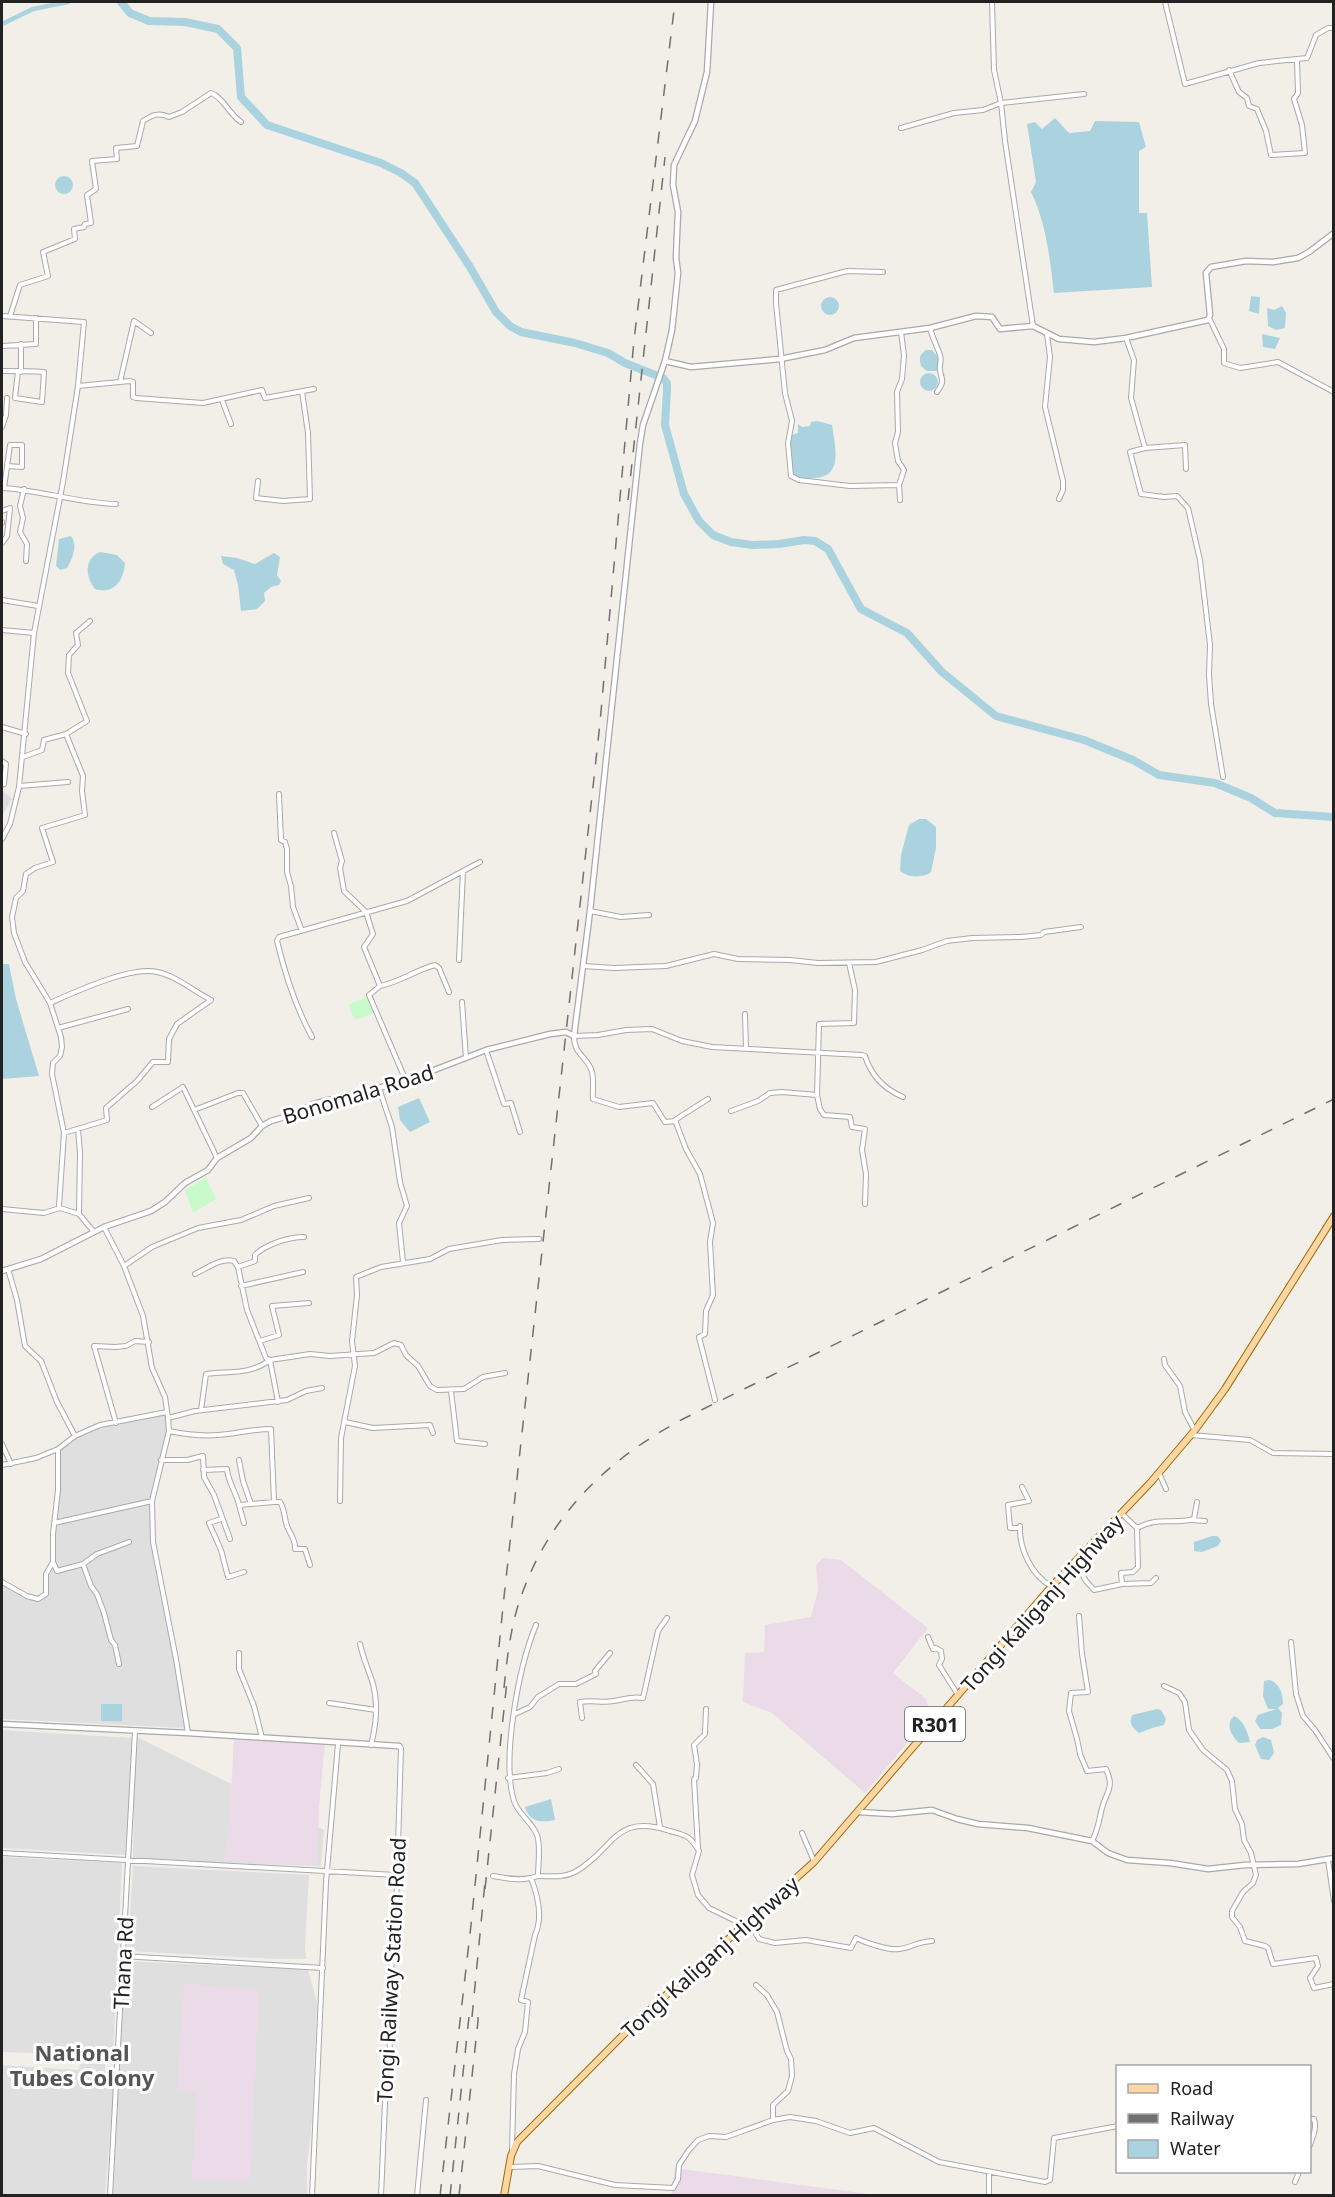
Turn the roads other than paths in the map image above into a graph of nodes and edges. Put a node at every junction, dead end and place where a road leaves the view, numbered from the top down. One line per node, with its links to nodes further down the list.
1 (711, 2): 26 (street)
2 (992, 2): 8 (street)
3 (1165, 2): 6 (street)
4 (1334, 27): 5 (street)
5 (1297, 60): 6 (street); 6 (street)
6 (1229, 70)
7 (1084, 94): 8 (street)
8 (1001, 103): 10 (street); 17 (street)
9 (241, 122): 14 (street)
10 (901, 128)
11 (1334, 233): 16 (street)
12 (883, 272): 25 (street)
13 (2, 316): 14 (street)
14 (10, 316): 15 (street)
15 (36, 318): 23 (street); 30 (street)
16 (1209, 318): 22 (street); 34 (street)
17 (1033, 326): 18 (street); 21 (street)
18 (930, 327): 19 (street); 33 (street)
19 (901, 332): 25 (street); 44 (street)
20 (151, 333): 29 (street)
21 (1047, 334): 22 (street); 48 (street)
22 (1126, 338): 40 (street)
23 (21, 344): 24 (street); 28 (street)
24 (2, 346)
25 (780, 359): 26 (street); 44 (street)
26 (664, 362): 73 (street)
27 (2, 371): 28 (street)
28 (19, 371): 36 (street); 36 (street)
29 (120, 382): 30 (street); 37 (street)
30 (78, 386): 47 (street)
31 (314, 389): 32 (street)
32 (302, 391): 37 (street); 43 (street)
33 (937, 392)
34 (1334, 392)
35 (4, 398): 36 (street); 39 (street)
36 (15, 398)
37 (222, 400): 38 (street)
38 (231, 424)
39 (2, 427)
40 (1144, 448): 42 (street); 64 (street)
41 (7, 466): 41 (street); 45 (street)
42 (1186, 469)
43 (258, 481)
44 (899, 485): 49 (street)
45 (3, 488): 46 (street)
46 (24, 489): 47 (street); 53 (street)
47 (61, 496): 50 (street); 55 (street)
48 (1059, 499)
49 (900, 500)
50 (116, 504)
51 (2, 511): 52 (street)
52 (2, 543)
53 (26, 561)
54 (2, 600): 55 (street)
55 (38, 606): 58 (street)
56 (90, 621): 61 (street)
57 (2, 630): 58 (street)
58 (34, 633): 60 (street)
59 (2, 727): 60 (street)
60 (26, 734): 62 (street)
61 (66, 734): 62 (street); 84 (street)
62 (23, 757): 67 (street)
63 (2, 761): 66 (street)
64 (1223, 777)
65 (68, 782): 67 (street)
66 (2, 785)
67 (20, 786): 70 (street)
68 (279, 794): 77 (street)
69 (334, 833): 74 (street)
70 (2, 839)
71 (480, 862): 72 (street)
72 (463, 870): 74 (street); 78 (street)
73 (590, 911): 75 (street); 80 (street)
74 (366, 912): 77 (street); 81 (street)
75 (649, 915)
76 (1082, 927): 79 (street)
77 (302, 931): 89 (street)
78 (459, 960)
79 (849, 963): 80 (street); 92 (street)
80 (583, 966): 88 (street)
81 (380, 986): 82 (street); 94 (street)
82 (448, 992)
83 (462, 1002): 93 (street)
84 (50, 1003): 87 (street); 104 (street)
85 (128, 1009): 87 (street)
86 (745, 1014): 90 (street)
87 (58, 1028): 105 (street)
88 (574, 1036): 90 (street); 91 (street, Bonomala Road); 102 (street)
89 (312, 1037)
90 (746, 1048): 92 (street)
91 (486, 1050): 93 (street, Bonomala Road); 106 (street)
92 (818, 1052): 96 (street); 97 (street)
93 (466, 1058): 94 (street, Bonomala Road)
94 (406, 1082): 95 (street, Bonomala Road)
95 (379, 1087): 103 (street, Bonomala Road); 118 (street)
96 (818, 1095): 101 (street); 109 (street)
97 (903, 1096)
98 (708, 1099): 102 (street)
99 (152, 1107): 100 (street)
100 (194, 1110): 103 (street); 107 (street)
101 (731, 1111)
102 (676, 1121): 135 (street)
103 (262, 1126): 107 (street, Bonomala Road)
104 (78, 1128): 105 (street); 112 (street)
105 (64, 1132): 110 (street)
106 (520, 1132)
107 (217, 1158): 114 (street, Bonomala Road)
108 (309, 1198): 119 (street)
109 (865, 1204)
110 (60, 1208): 111 (street); 112 (street)
111 (2, 1209)
112 (79, 1214): 115 (street)
113 (1334, 1216): 143 (main road, Tongi Kaliganj Highway / R301)
114 (104, 1227): 115 (street, Bonomala Road); 119 (street)
115 (94, 1232): 121 (street, Bonomala Road)
116 (304, 1237): 120 (street)
117 (539, 1239): 118 (street)
118 (404, 1262): 129 (street)
119 (124, 1266): 128 (street)
120 (238, 1267): 124 (street); 125 (street)
121 (8, 1269): 122 (street, Bonomala Road); 145 (street)
122 (2, 1271)
123 (303, 1272): 125 (street)
124 (195, 1274)
125 (241, 1286): 127 (street)
126 (309, 1303): 127 (street)
127 (260, 1341): 131 (street)
128 (149, 1342): 138 (street); 141 (street)
129 (353, 1354): 131 (street); 134 (street); 140 (street)
130 (1164, 1359): 143 (street)
131 (270, 1360): 136 (street); 137 (street)
132 (505, 1373): 134 (street)
133 (322, 1388): 136 (street)
134 (451, 1390): 147 (street)
135 (715, 1400)
136 (278, 1402): 137 (street)
137 (201, 1410): 139 (street)
138 (167, 1412): 139 (street); 141 (street)
139 (168, 1418): 142 (street)
140 (345, 1422): 144 (street); 160 (street)
141 (116, 1423): 145 (street)
142 (169, 1431): 150 (street); 159 (street)
143 (1192, 1432): 149 (street); 155 (main road, Tongi Kaliganj Highway / R301)
144 (433, 1433)
145 (75, 1436): 148 (street)
146 (2, 1444): 152 (street)
147 (485, 1444)
148 (58, 1449): 152 (street); 168 (street)
149 (1334, 1454)
150 (161, 1460): 154 (street); 158 (street)
151 (239, 1460): 162 (street)
152 (11, 1464): 153 (street)
153 (2, 1465)
154 (203, 1470): 163 (street); 165 (street)
155 (1159, 1473): 157 (street); 164 (main road, Tongi Kaliganj Highway / R301)
156 (1022, 1487): 181 (street)
157 (1166, 1490)
158 (152, 1502): 168 (street); 200 (street)
159 (274, 1502): 162 (street); 176 (street)
160 (340, 1502)
161 (1197, 1502): 166 (street)
162 (251, 1504): 163 (street)
163 (238, 1505): 169 (street)
164 (1121, 1513): 170 (street); 174 (main road, Tongi Kaliganj Highway / R301)
165 (221, 1519): 171 (street); 177 (street)
166 (1192, 1521): 167 (street); 170 (street)
167 (1205, 1521)
168 (54, 1523): 173 (street)
169 (244, 1523)
170 (1137, 1528): 180 (street)
171 (230, 1539)
172 (129, 1542): 175 (street)
173 (53, 1562): 175 (street); 179 (street)
174 (1076, 1563): 180 (street); 181 (main road, Tongi Kaliganj Highway / R301)
175 (83, 1564): 190 (street)
176 (310, 1565)
177 (244, 1572)
178 (1156, 1578): 180 (street)
179 (2, 1582)
180 (1122, 1584)
181 (1051, 1587): 192 (main road, Tongi Kaliganj Highway / R301)
182 (1079, 1616): 212 (street)
183 (667, 1618): 197 (street)
184 (536, 1625): 196 (street)
185 (928, 1637): 192 (street)
186 (1292, 1642): 205 (street)
187 (360, 1644): 195 (street)
188 (239, 1653): 201 (street)
189 (610, 1653): 196 (street)
190 (119, 1664)
191 (1164, 1686): 218 (street)
192 (959, 1696): 209 (main road, Tongi Kaliganj Highway / R301)
193 (329, 1703): 195 (street)
194 (706, 1709): 213 (street)
195 (376, 1710): 203 (street)
196 (514, 1714): 208 (street)
197 (582, 1718)
198 (2, 1724): 199 (street)
199 (135, 1731): 200 (street); 216 (street, Thana Rd)
200 (188, 1733): 201 (street)
201 (262, 1738): 202 (street)
202 (338, 1744): 203 (street); 219 (street)
203 (370, 1745): 204 (street)
204 (399, 1746): 220 (street, Tongi Railway Station Road)
205 (1334, 1759)
206 (636, 1765): 210 (street)
207 (559, 1769): 208 (street)
208 (508, 1778): 222 (street)
209 (859, 1812): 212 (street); 217 (main road, Tongi Kaliganj Highway / R301)
210 (660, 1827): 213 (street); 222 (street)
211 (802, 1833): 217 (street)
212 (1092, 1841): 218 (street)
213 (699, 1851): 225 (street)
214 (2, 1853): 216 (street)
215 (1331, 1859): 218 (street); 224 (street)
216 (128, 1860): 219 (street); 227 (street, Thana Rd)
217 (814, 1862): 225 (main road, Tongi Kaliganj Highway / R301)
218 (1253, 1865): 229 (street)
219 (327, 1871): 220 (street); 228 (street)
220 (396, 1875): 243 (street, Tongi Railway Station Road)
221 (493, 1876): 223 (street)
222 (538, 1876): 223 (street)
223 (531, 1878): 236 (street)
224 (1334, 1901)
225 (747, 1923): 226 (street); 236 (main road, Tongi Kaliganj Highway / R301)
226 (932, 1941)
227 (122, 1956): 228 (street); 241 (street, Thana Rd)
228 (323, 1968): 242 (street)
229 (1334, 1984)
230 (756, 1985): 233 (street)
231 (426, 2100): 244 (street)
232 (1311, 2119): 235 (street)
233 (773, 2120): 237 (street); 238 (street)
234 (1116, 2126): 238 (street)
235 (1311, 2142)
236 (512, 2151): 237 (main road)
237 (510, 2167): 245 (main road)
238 (989, 2172): 246 (street)
239 (1298, 2173): 240 (street)
240 (1294, 2182)
241 (110, 2196)
242 (312, 2196)
243 (381, 2196)
244 (417, 2196)
245 (504, 2196)
246 (989, 2196)

